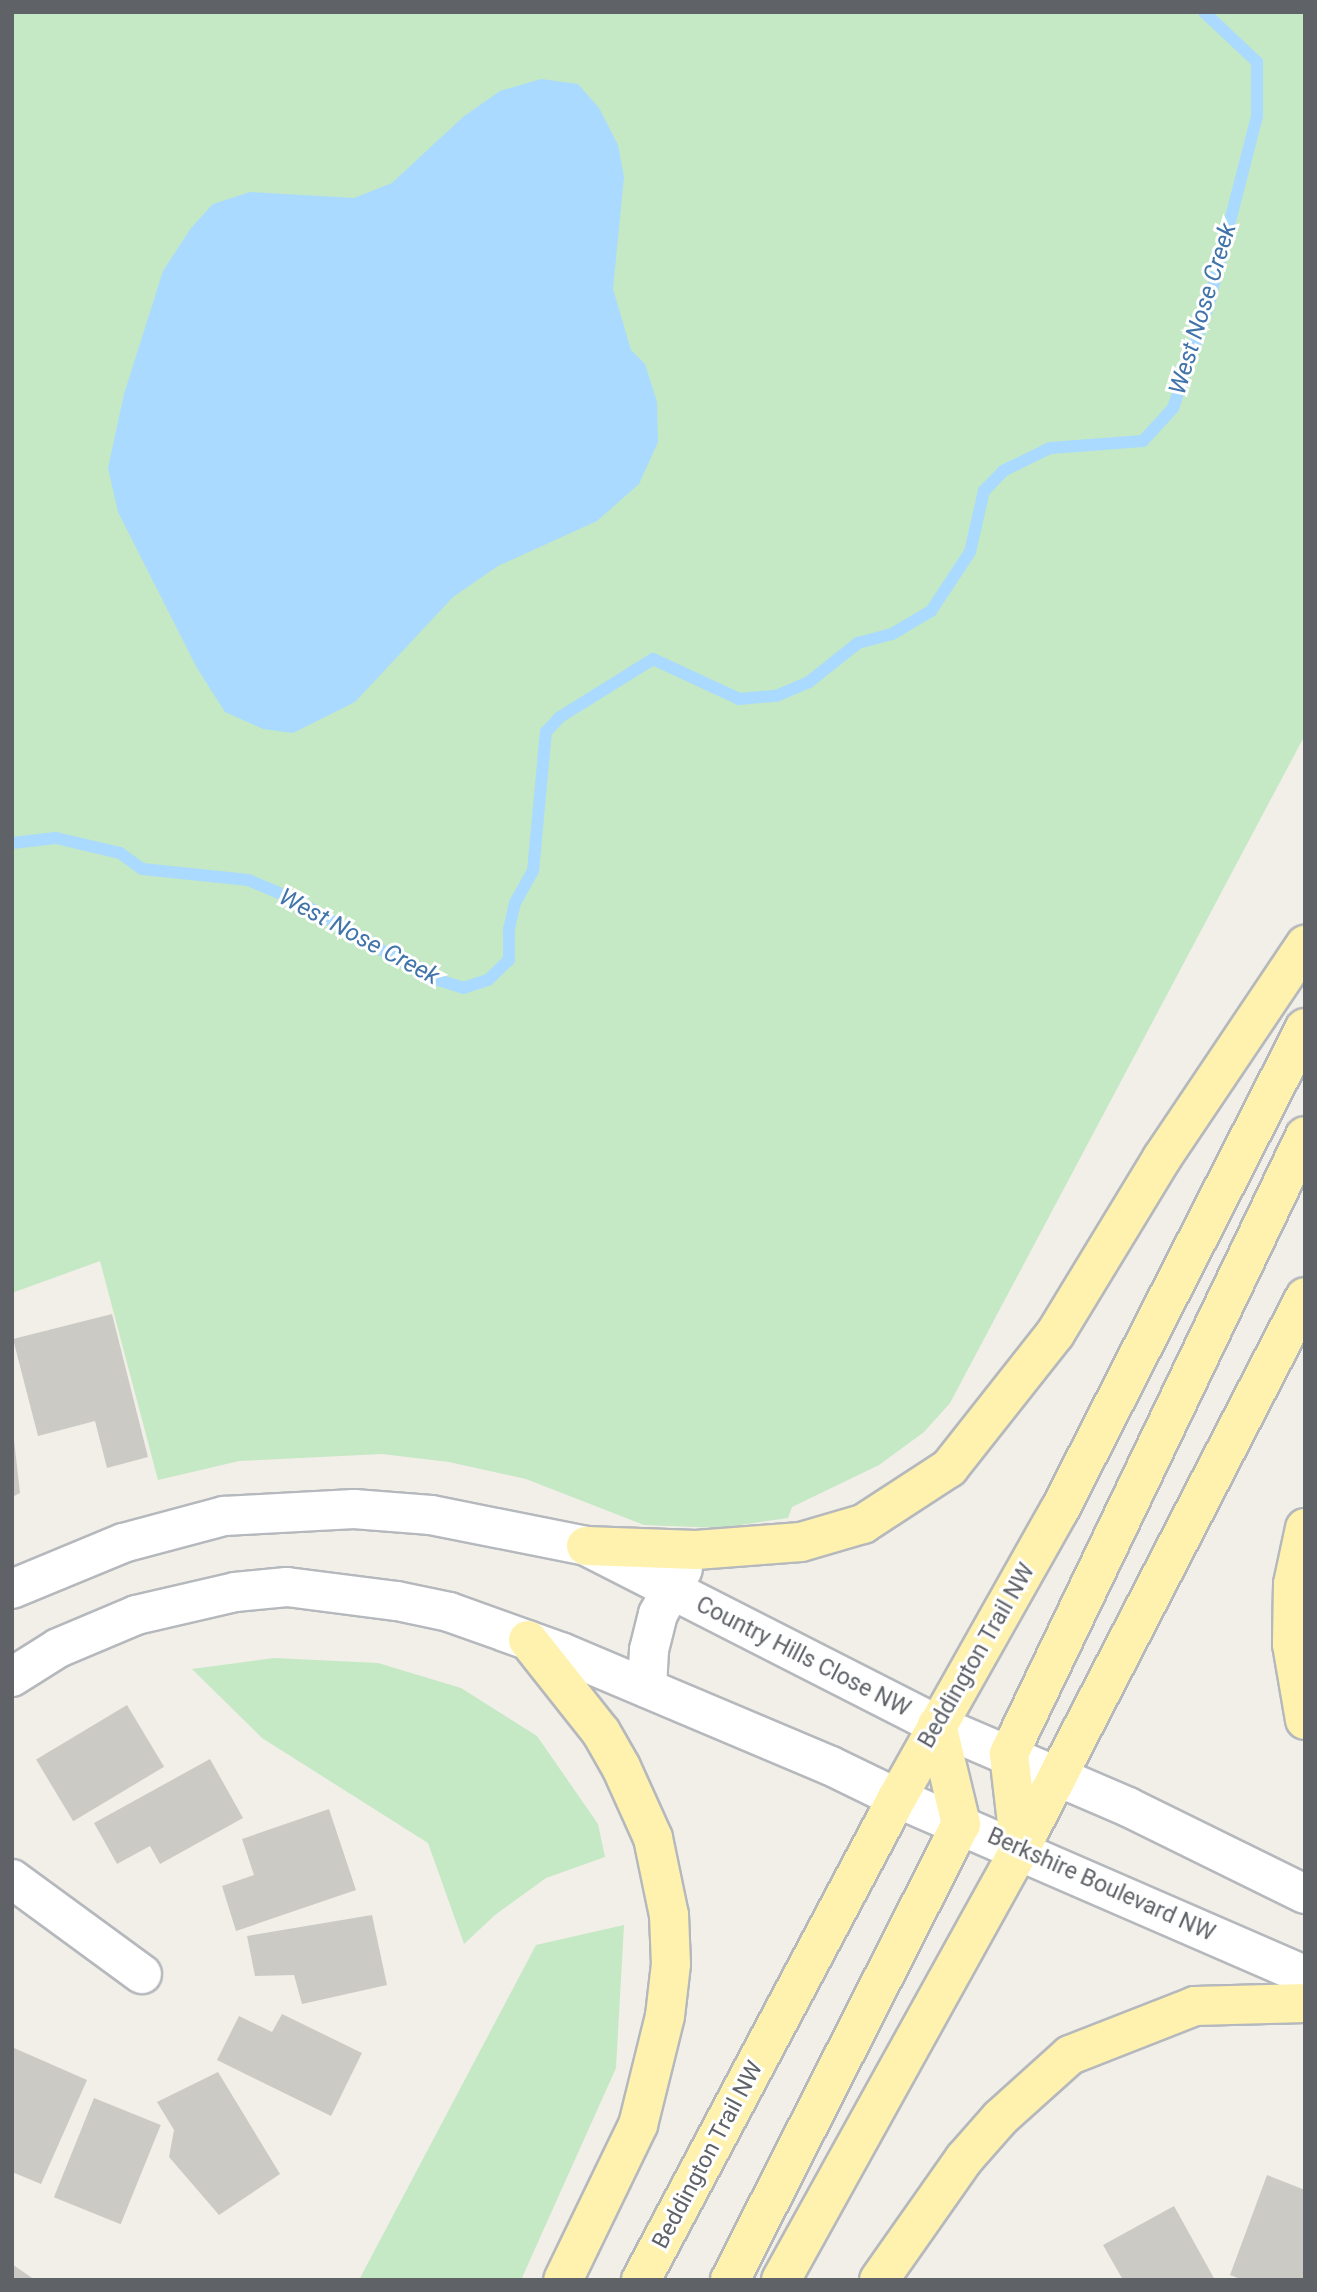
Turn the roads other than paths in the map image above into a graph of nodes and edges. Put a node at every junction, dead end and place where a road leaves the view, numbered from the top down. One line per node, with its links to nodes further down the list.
1 (1305, 945): 7 (main road)
2 (1305, 1028): 14 (main road, Beddington Trail NW)
3 (1305, 1136): 15 (main road)
4 (1305, 1297): 16 (main road)
5 (1305, 1528): 13 (main road)
6 (586, 1546): 7 (main road); 8 (street, Country Hills Close NW); 9 (street, Country Hills Close NW)
7 (696, 1550): 9 (street, Country Hills Close NW)
8 (12, 1589)
9 (668, 1589): 12 (street, Country Hills Close NW); 14 (street, Country Hills Close NW)
10 (528, 1640): 11 (street); 12 (street); 25 (main road)
11 (12, 1677)
12 (647, 1688): 17 (street)
13 (1305, 1720)
14 (937, 1725): 15 (street); 17 (main road, Beddington Trail NW); 18 (main road)
15 (1009, 1754): 16 (street); 19 (main road)
16 (1056, 1775): 19 (main road); 21 (street)
17 (897, 1798): 18 (street, Berkshire Boulevard NW); 26 (main road, Beddington Trail NW)
18 (961, 1824): 19 (street, Berkshire Boulevard NW); 27 (main road)
19 (1020, 1849): 23 (street, Berkshire Boulevard NW); 28 (main road)
20 (12, 1880): 22 (street)
21 (1305, 1894)
22 (142, 1974)
23 (1305, 1975)
24 (1305, 2003): 29 (main road)
25 (563, 2280)
26 (641, 2280)
27 (730, 2280)
28 (781, 2280)
29 (878, 2280)

